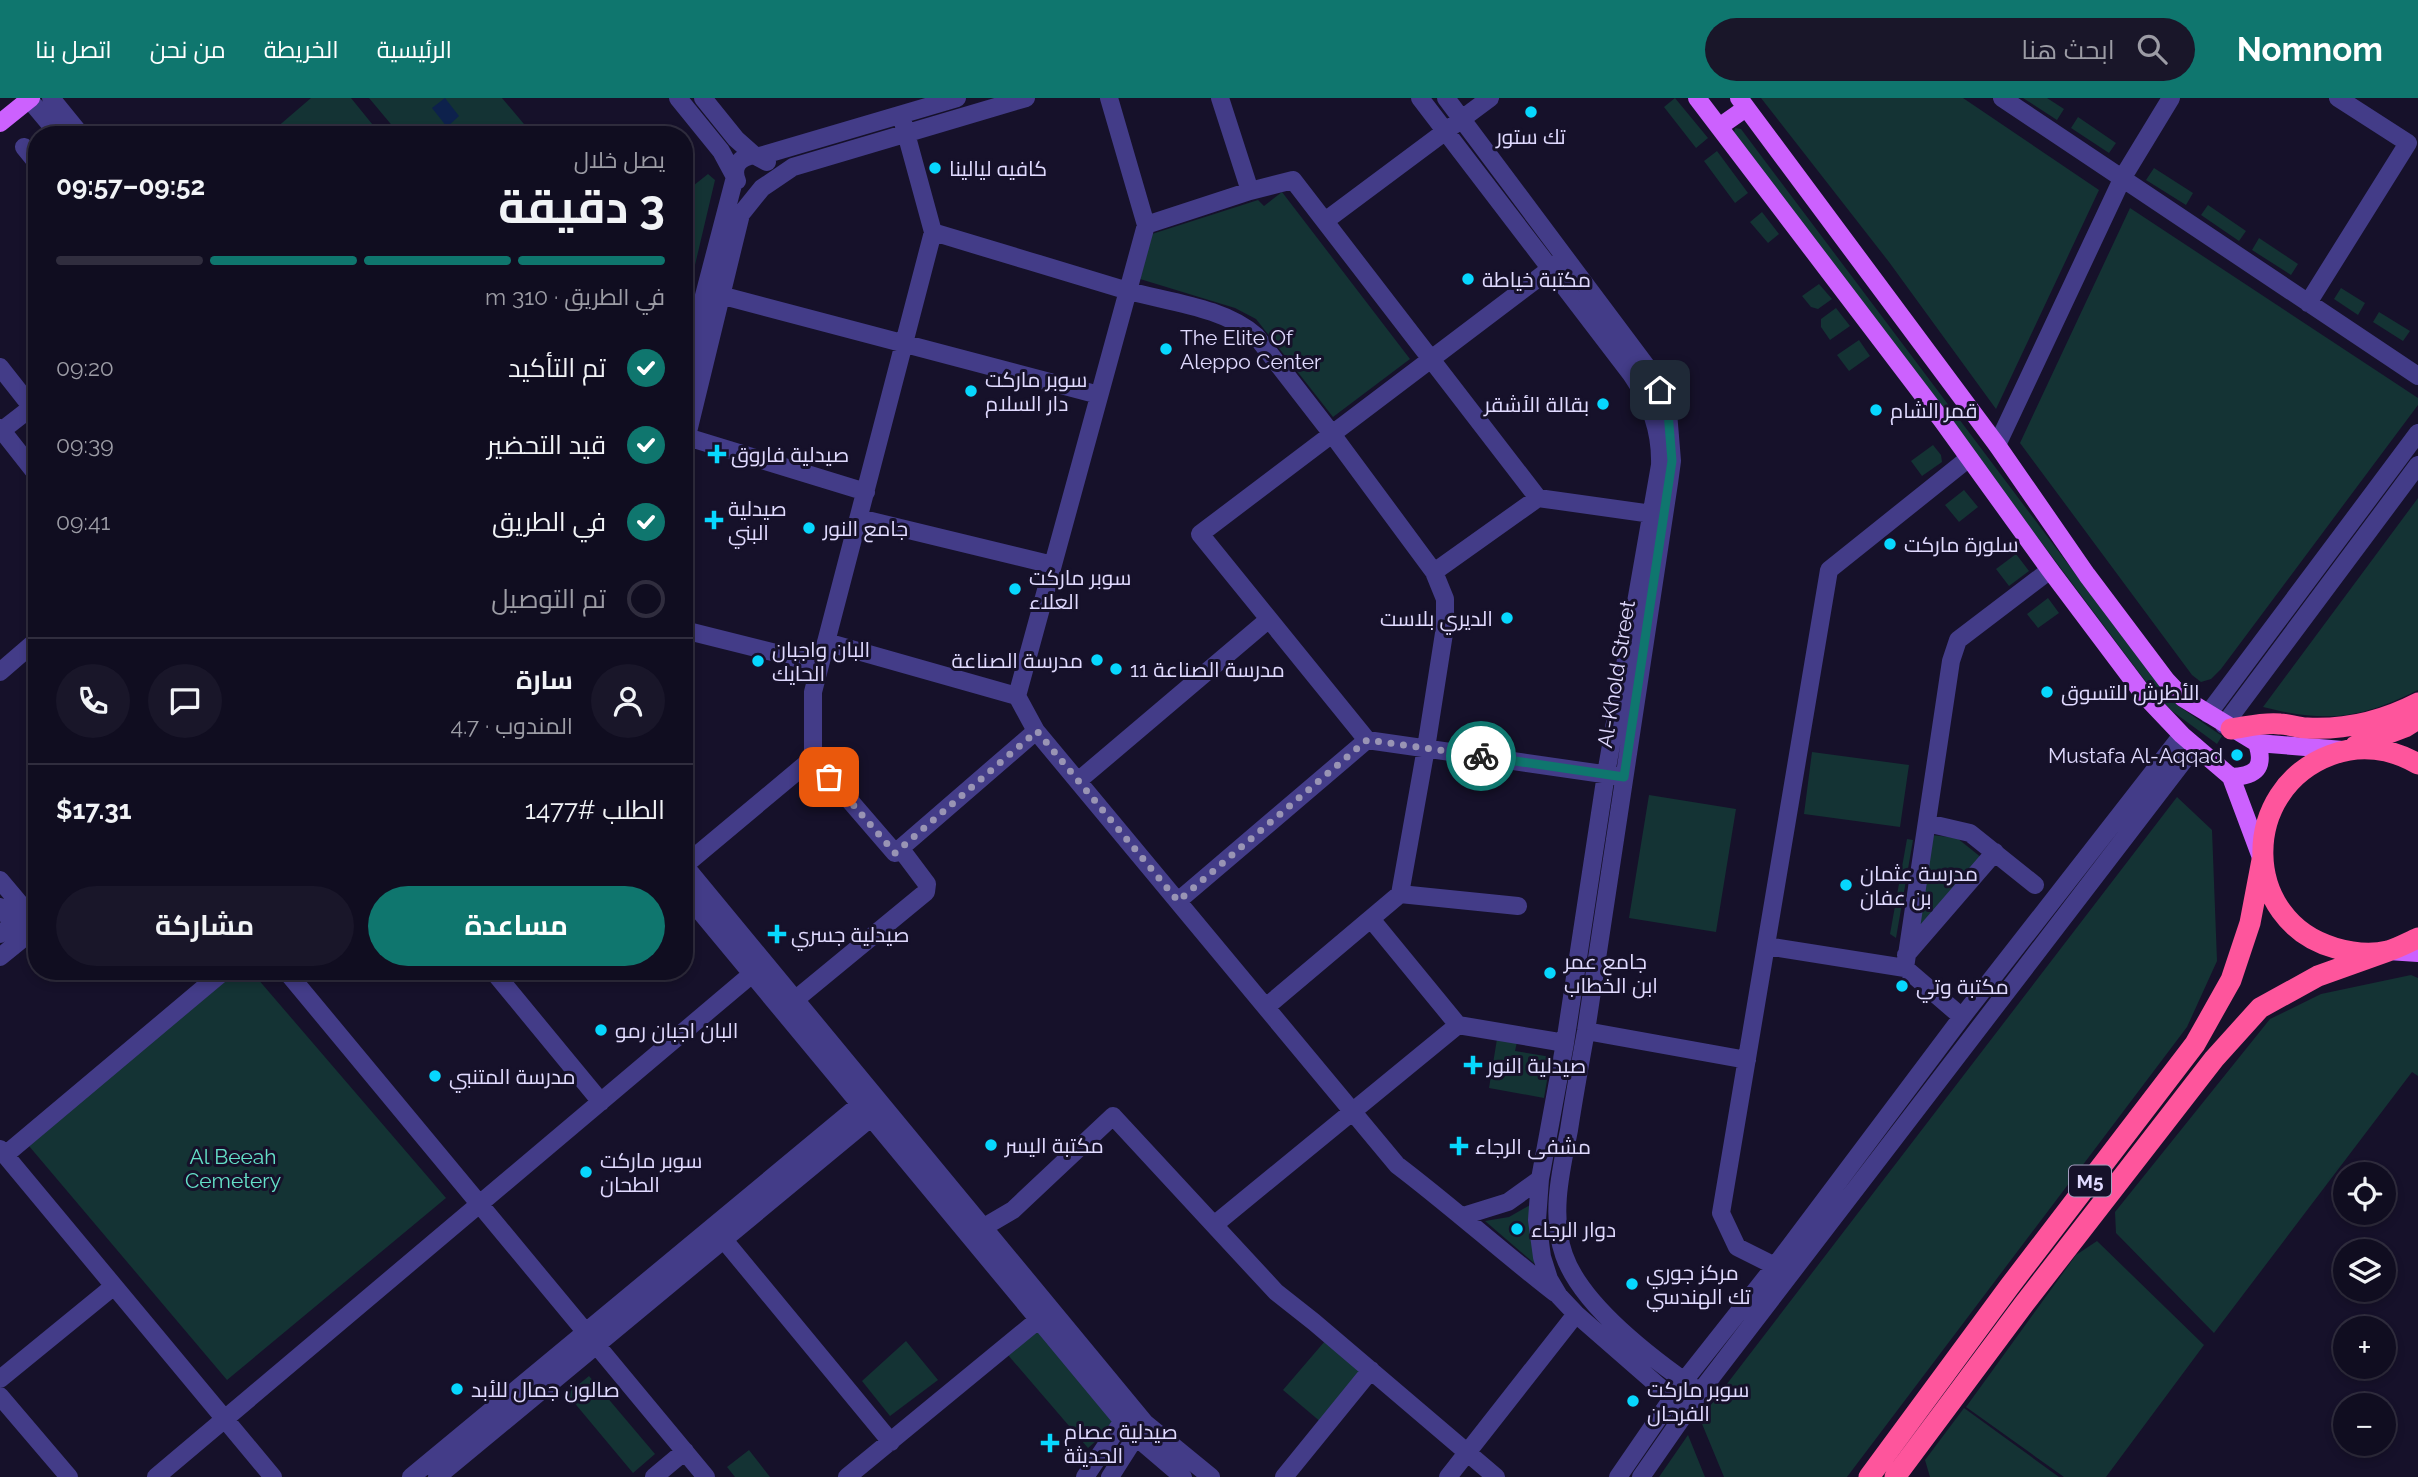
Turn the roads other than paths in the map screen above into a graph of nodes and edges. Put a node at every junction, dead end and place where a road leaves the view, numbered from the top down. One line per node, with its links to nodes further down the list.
1 (29, 98): 19 (main road); 20 (street)
2 (51, 98): 21 (street)
3 (678, 98): 29 (street)
4 (703, 98): 28 (street)
5 (957, 98): 17 (street)
6 (1026, 98): 24 (street)
7 (1109, 98): 34 (street)
8 (1220, 98): 32 (street)
9 (1420, 98): 23 (street)
10 (1446, 98): 18 (street, Al-Khold Street)
11 (1490, 98): 18 (street)
12 (1697, 98): 22 (main road)
13 (2002, 98): 30 (street)
14 (2171, 98): 30 (street)
15 (2338, 98): 25 (street)
16 (1743, 103): 22 (main road); 54 (main road)
17 (901, 115): 24 (street); 28 (street)
18 (1462, 119): 23 (street); 36 (street, Al-Khold Street)
19 (0, 123)
20 (52, 126)
21 (74, 126)
22 (1719, 127): 55 (main road)
23 (1446, 131): 33 (street); 37 (street)
24 (906, 134): 31 (street); 35 (street)
25 (2413, 137): 40 (street)
26 (24, 147): 27 (street)
27 (28, 152)
28 (757, 156): 29 (street); 31 (street)
29 (735, 177): 31 (street); 41 (street)
30 (2123, 177): 40 (street); 54 (street)
31 (762, 188): 39 (street)
32 (1250, 191): 33 (street); 34 (street)
33 (1325, 221): 43 (street)
34 (1146, 225): 38 (street)
35 (933, 232): 38 (street); 42 (street)
36 (1566, 257): 37 (street); 86 (street, Al-Khold Street)
37 (1550, 268): 43 (street); 60 (street)
38 (1128, 291): 46 (street); 52 (street)
39 (720, 295): 42 (street); 47 (street)
40 (2308, 303): 45 (street)
41 (693, 338)
42 (904, 344): 46 (street); 58 (street)
43 (1432, 358): 52 (street); 59 (street)
44 (0, 368): 48 (street)
45 (2418, 376)
46 (1099, 395): 62 (street)
47 (693, 398)
48 (28, 403)
49 (28, 414): 50 (street)
50 (1, 430): 56 (street)
51 (2418, 432): 75 (street)
52 (1332, 434): 64 (street); 67 (street)
53 (693, 444): 58 (street)
54 (1997, 445): 65 (main road)
55 (1969, 457): 63 (main road); 105 (street)
56 (28, 464)
57 (2418, 465): 77 (street)
58 (866, 492): 61 (street)
59 (1538, 498): 60 (street); 64 (street)
60 (1652, 514): 86 (street)
61 (859, 518): 62 (street); 69 (street)
62 (1053, 565): 73 (street)
63 (2050, 570): 66 (main road); 89 (street)
64 (1434, 572): 82 (street)
65 (2087, 575): 66 (main road); 75 (main road)
66 (2064, 589): 80 (main road)
67 (1269, 619): 79 (street); 88 (street)
68 (693, 633): 71 (street)
69 (826, 642): 71 (street); 73 (street)
70 (28, 648): 72 (street)
71 (820, 664): 84 (street)
72 (0, 672)
73 (1017, 696): 78 (street)
74 (2418, 703): 77 (highway)
75 (2208, 714): 77 (main road)
76 (2418, 719): 83 (highway)
77 (2227, 727): 81 (main road)
78 (1037, 731): 88 (street); 90 (street)
79 (1367, 740): 82 (street); 98 (street)
80 (2189, 741): 87 (main road); 116 (street); 141 (street)
81 (2257, 743): 83 (main road); 87 (main road)
82 (1426, 748): 86 (street); 97 (street)
83 (2343, 750): 85 (highway); 93 (highway)
84 (813, 758): 90 (street); 92 (street)
85 (2418, 764)
86 (1615, 775): 118 (street, Al-Khold Street); 119 (street)
87 (2231, 777): 93 (main road)
88 (1078, 781): 98 (street)
89 (1927, 823): 91 (street); 109 (street)
90 (900, 849): 115 (street)
91 (1994, 852): 96 (street); 109 (street)
92 (693, 858)
93 (2262, 860): 106 (highway); 168 (highway, M5)
94 (693, 875): 115 (street)
95 (0, 880): 103 (street)
96 (2035, 885)
97 (1400, 894): 100 (street); 102 (street)
98 (1178, 901): 114 (street)
99 (693, 903): 110 (street)
100 (1518, 906)
101 (0, 907): 103 (street)
102 (1371, 919): 114 (street); 117 (street)
103 (23, 920): 108 (street)
104 (2418, 938): 106 (highway)
105 (1766, 946): 109 (street); 120 (street)
106 (2388, 951): 107 (main road); 169 (highway, M5)
107 (2418, 953)
108 (0, 957)
109 (1905, 961): 116 (street)
110 (752, 974): 115 (street); 121 (street)
111 (214, 980): 124 (street)
112 (293, 980): 127 (street)
113 (500, 980): 121 (street)
114 (1266, 1007): 123 (street)
115 (798, 1012): 122 (street)
116 (1962, 1017): 132 (street)
117 (1458, 1025): 119 (street); 123 (street)
118 (1586, 1031): 120 (street); 125 (street, Al-Khold Street)
119 (1565, 1043): 126 (street)
120 (1747, 1060): 132 (street)
121 (601, 1102): 127 (street)
122 (872, 1106): 130 (street); 131 (street); 136 (street); 137 (street)
123 (1353, 1112): 128 (street); 129 (street)
124 (3, 1158): 133 (street)
125 (1562, 1166): 126 (street); 140 (street, Al-Khold Street)
126 (1541, 1170): 128 (street); 134 (street)
127 (480, 1204): 137 (street); 146 (street)
128 (1463, 1216): 134 (street)
129 (1214, 1225): 130 (street); 138 (street)
130 (984, 1227): 145 (street)
131 (723, 1240): 137 (street); 148 (street)
132 (1775, 1266): 140 (street)
133 (114, 1286): 139 (street); 146 (street)
134 (1559, 1296): 135 (street)
135 (1576, 1314): 143 (street); 150 (street)
136 (1038, 1320): 145 (street); 148 (street)
137 (591, 1339): 149 (street); 154 (street); 155 (street)
138 (1371, 1370): 150 (street); 163 (street)
139 (0, 1379)
140 (1684, 1381): 141 (street, Al-Khold Street); 143 (street)
141 (1700, 1392): 144 (street)
142 (0, 1396): 151 (street)
143 (1671, 1398): 144 (street); 166 (street)
144 (1686, 1410): 167 (street)
145 (1127, 1414): 147 (street); 159 (street)
146 (225, 1419): 152 (street); 153 (street)
147 (1140, 1430): 160 (street); 161 (street); 162 (street)
148 (891, 1442): 158 (street)
149 (685, 1451): 156 (street); 157 (street)
150 (1468, 1454): 164 (street); 165 (street)
151 (69, 1477)
152 (156, 1477)
153 (273, 1477)
154 (411, 1477)
155 (437, 1477)
156 (654, 1477)
157 (706, 1477)
158 (847, 1477)
159 (1085, 1477)
160 (1110, 1477)
161 (1183, 1477)
162 (1211, 1477)
163 (1284, 1477)
164 (1448, 1477)
165 (1496, 1477)
166 (1618, 1477)
167 (1641, 1477)
168 (1869, 1477)
169 (1895, 1477)

